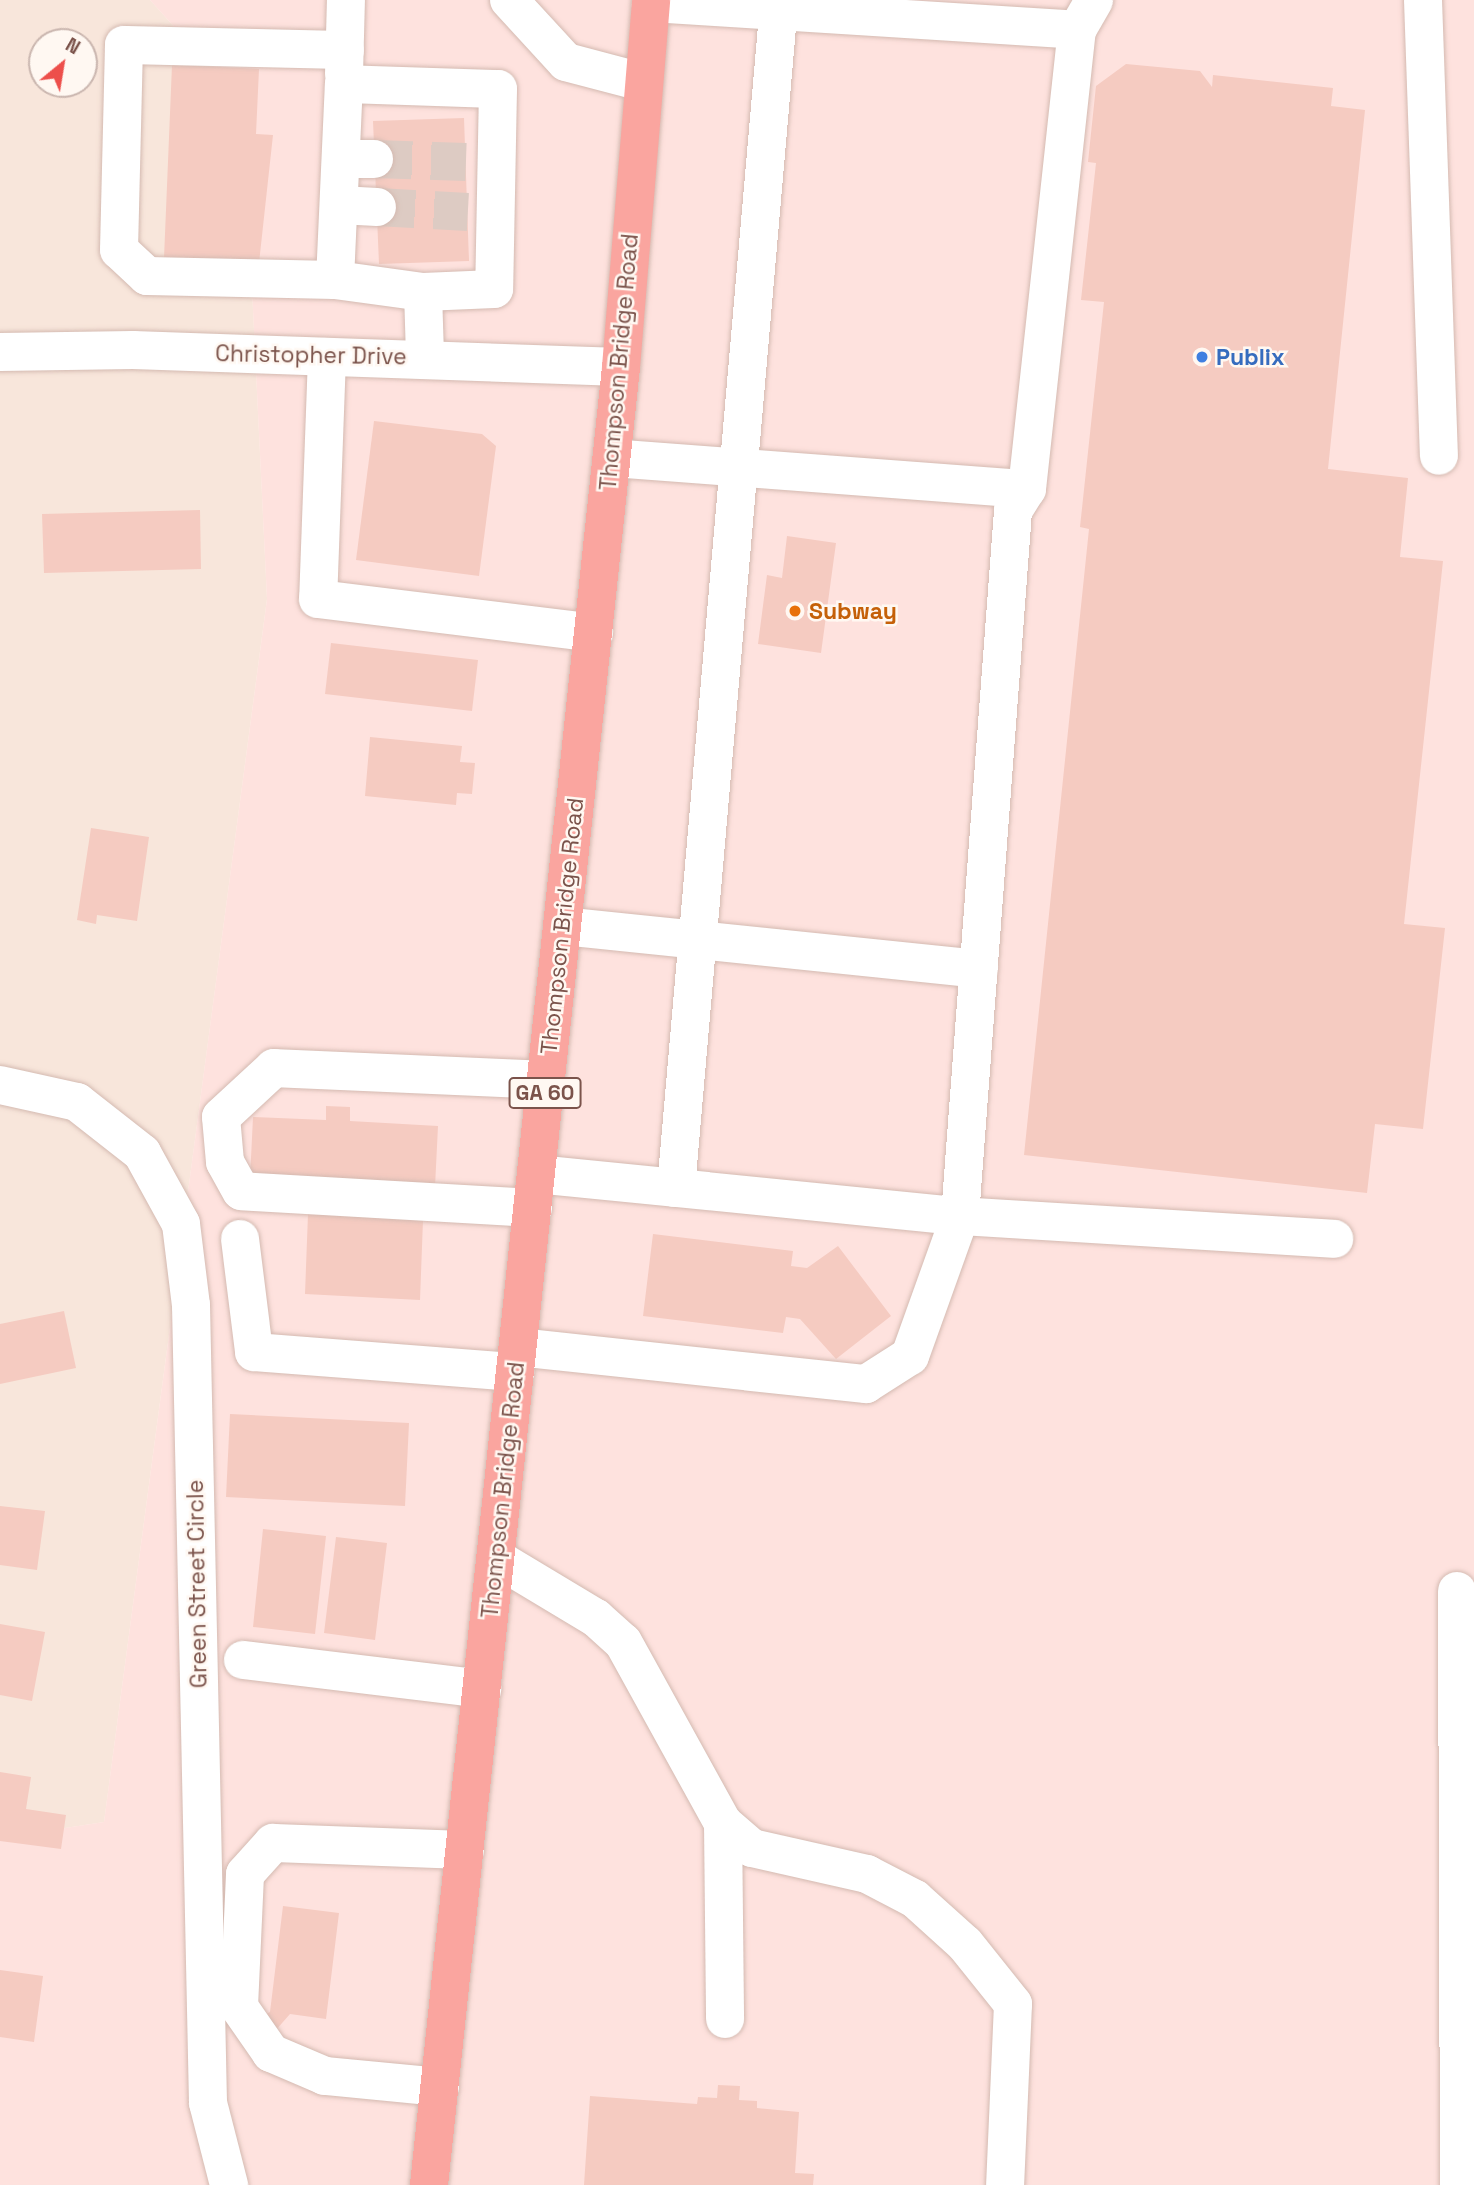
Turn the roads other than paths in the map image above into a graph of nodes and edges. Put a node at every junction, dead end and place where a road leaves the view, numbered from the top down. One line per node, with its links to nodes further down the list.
1 (346, 0): 7 (street)
2 (509, 0): 8 (street)
3 (1423, 0): 17 (street)
4 (651, 2): 5 (street); 8 (highway, Thompson Bridge Road / GA 60)
5 (778, 14): 6 (street); 19 (street)
6 (1085, 15): 20 (street)
7 (345, 67): 9 (street); 11 (street); 12 (street)
8 (642, 82): 16 (highway, Thompson Bridge Road / GA 60)
9 (338, 205): 10 (street); 11 (street)
10 (377, 207)
11 (335, 280): 12 (street)
12 (423, 292): 15 (street)
13 (0, 352): 14 (street, Christopher Drive)
14 (327, 357): 15 (street, Christopher Drive); 21 (street)
15 (425, 357): 16 (street, Christopher Drive)
16 (621, 367): 18 (highway, Thompson Bridge Road / GA 60)
17 (1439, 456)
18 (611, 458): 19 (street); 21 (highway, Thompson Bridge Road / GA 60)
19 (734, 467): 20 (street); 23 (street)
20 (1027, 489): 24 (street)
21 (594, 633): 22 (highway, Thompson Bridge Road / GA 60)
22 (563, 926): 23 (street); 25 (highway, Thompson Bridge Road / GA 60)
23 (697, 940): 24 (street); 27 (street)
24 (979, 969): 29 (street)
25 (546, 1080): 28 (highway, Thompson Bridge Road / GA 60); 28 (street)
26 (0, 1085): 41 (street, Green Street Circle)
27 (676, 1188): 28 (street); 29 (street)
28 (534, 1191): 32 (highway, Thompson Bridge Road / GA 60)
29 (960, 1216): 30 (street); 32 (street)
30 (1334, 1239)
31 (240, 1240): 32 (street)
32 (517, 1360): 33 (highway, Thompson Bridge Road / GA 60)
33 (496, 1559): 36 (highway, Thompson Bridge Road / GA 60); 37 (street)
34 (1457, 1591): 44 (street)
35 (243, 1660): 36 (street)
36 (482, 1689): 38 (highway, Thompson Bridge Road / GA 60)
37 (723, 1823): 39 (street); 43 (street)
38 (465, 1850): 40 (highway, Thompson Bridge Road / GA 60); 40 (street)
39 (725, 2020)
40 (440, 2087): 42 (highway, Thompson Bridge Road / GA 60)
41 (229, 2185)
42 (429, 2185)
43 (1005, 2185)
44 (1459, 2185)

